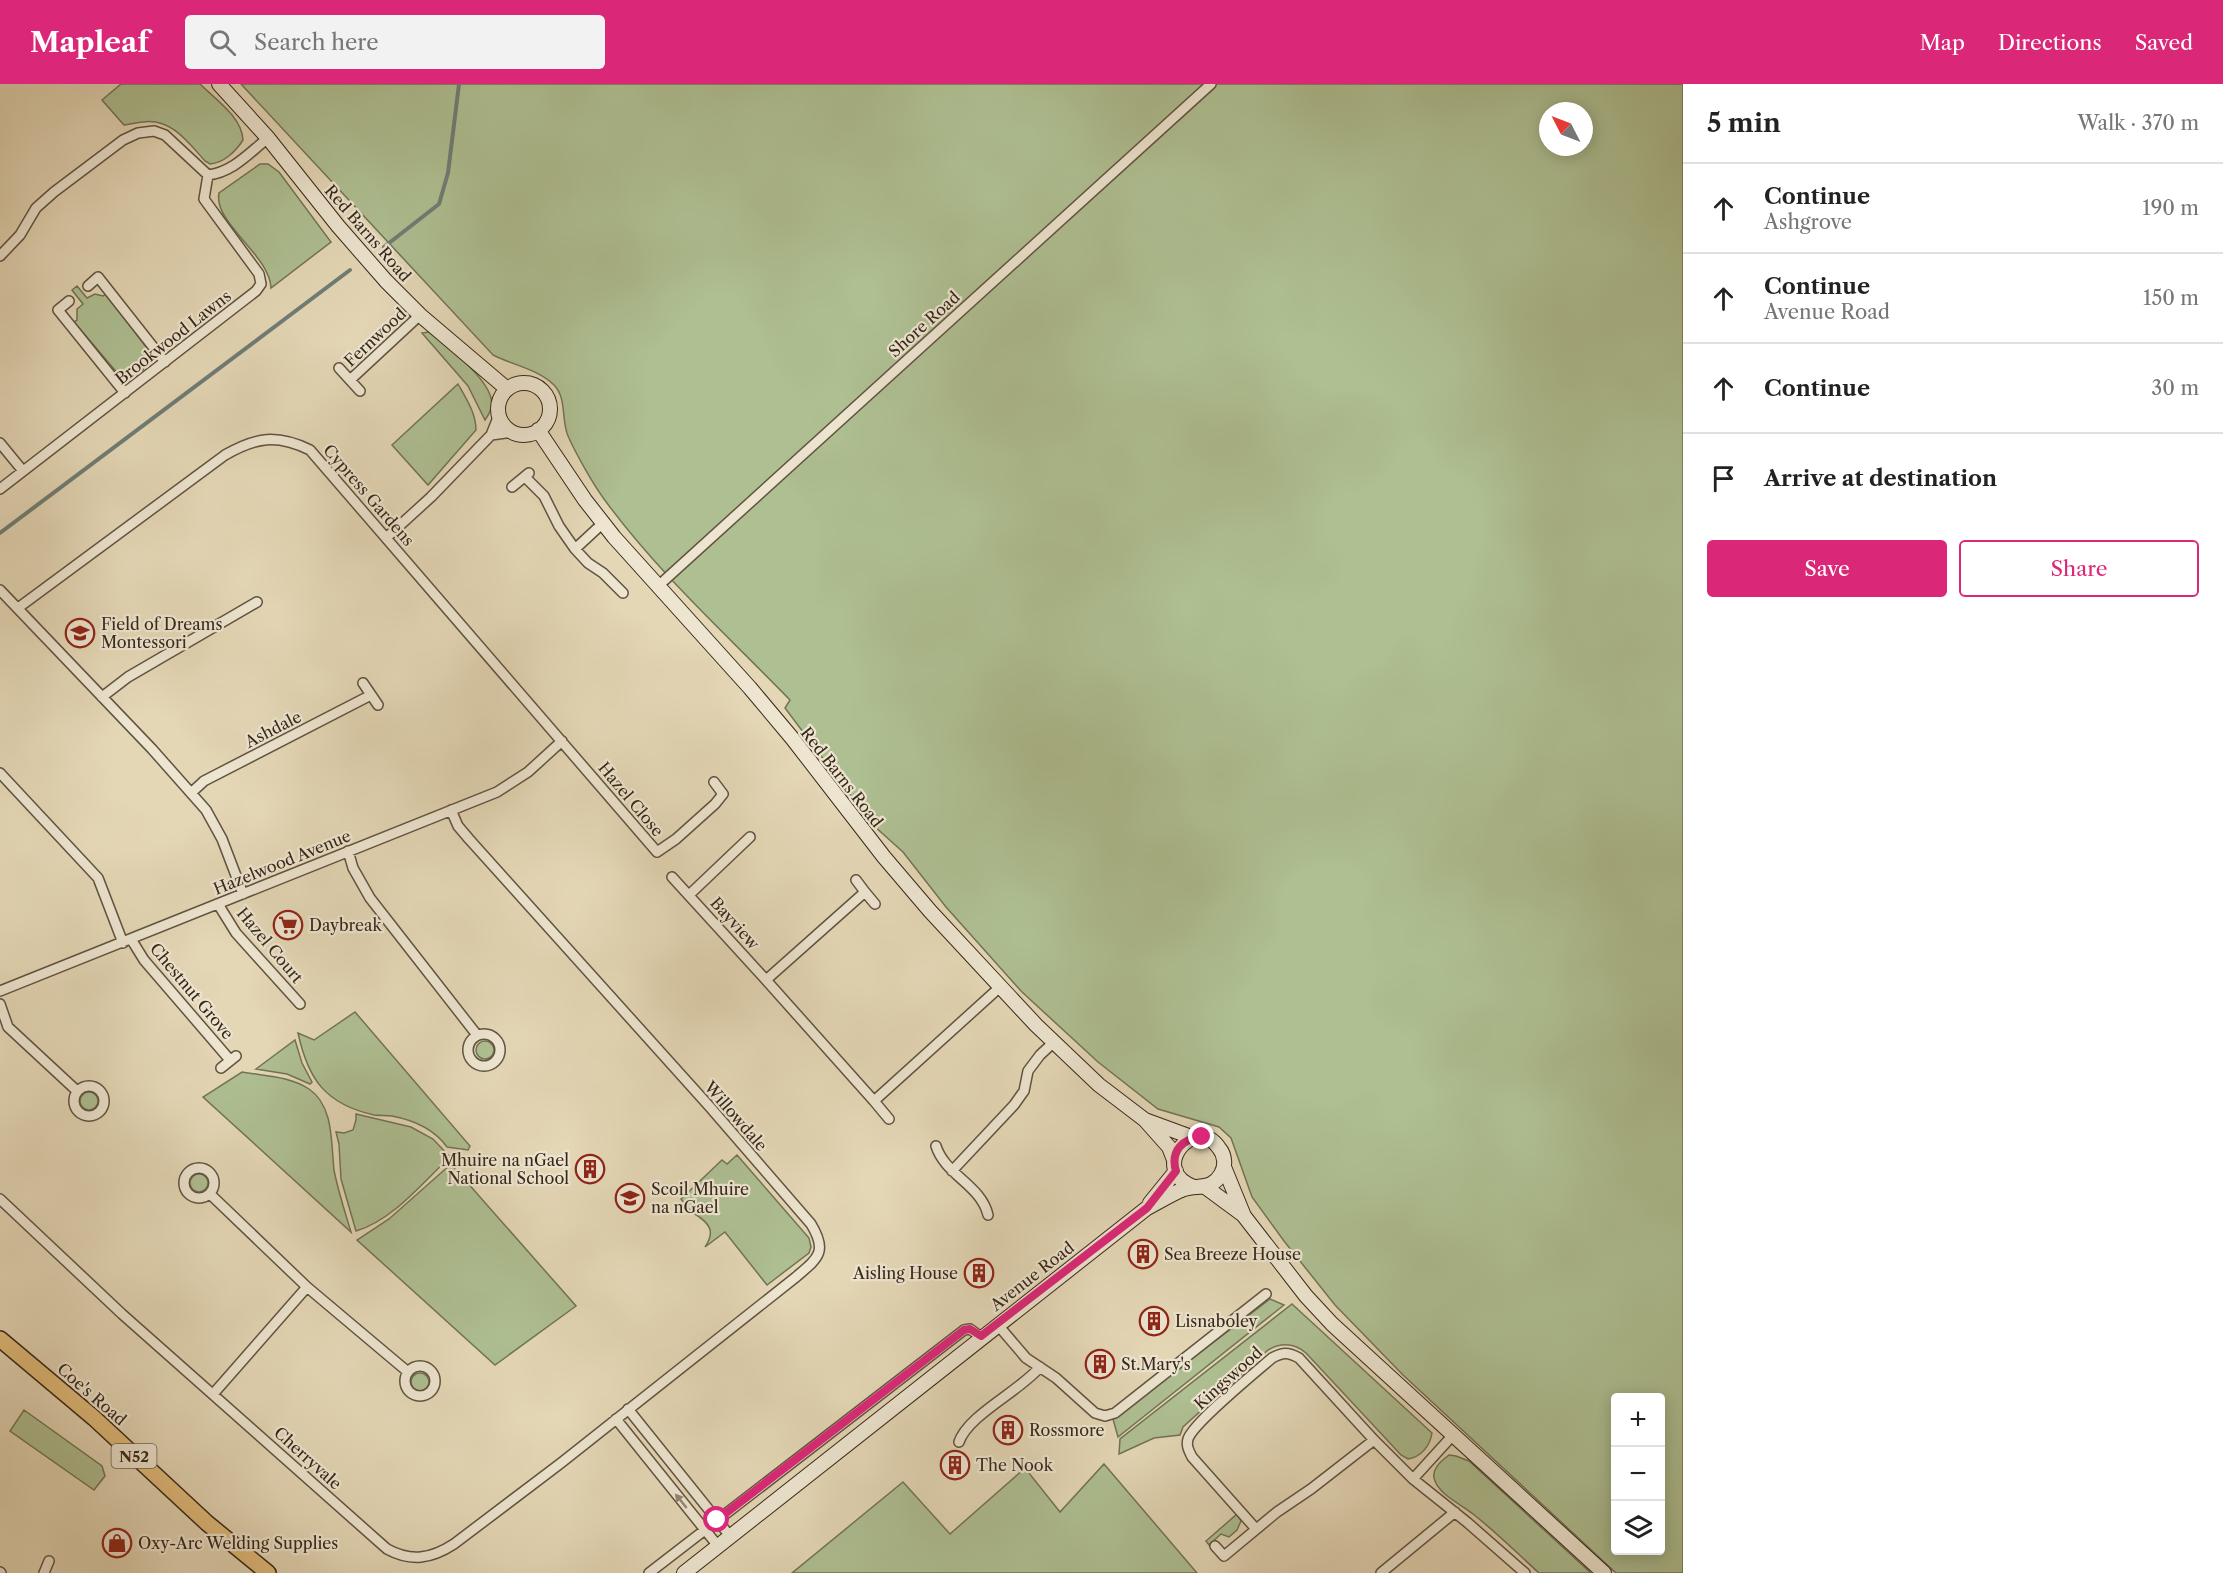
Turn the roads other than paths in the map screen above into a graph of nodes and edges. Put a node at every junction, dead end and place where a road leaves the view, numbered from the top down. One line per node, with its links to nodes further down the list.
1 (219, 84): 3 (street, Red Barns Road)
2 (1211, 84): 26 (street, Shore Road)
3 (267, 138): 4 (street); 8 (street, Red Barns Road)
4 (208, 175): 5 (street); 9 (street, Brookwood Lawns)
5 (0, 256)
6 (88, 286): 9 (street)
7 (69, 301): 14 (street)
8 (420, 315): 11 (street, Fernwood); 12 (street, Red Barns Road)
9 (165, 362): 14 (street, Brookwood Lawns)
10 (339, 368): 11 (street)
11 (350, 380): 13 (street)
12 (507, 389): 15 (street); 16 (street)
13 (360, 391)
14 (125, 393): 20 (street, Brookwood Lawns)
15 (499, 415): 17 (street); 18 (street)
16 (538, 430): 17 (street); 23 (street, Red Barns Road)
17 (513, 432): 18 (street)
18 (491, 435): 24 (street)
19 (0, 442): 20 (street)
20 (23, 471): 22 (street, Brookwood Lawns)
21 (512, 487): 25 (street)
22 (0, 489)
23 (603, 523): 25 (street); 26 (street, Red Barns Road)
24 (386, 538): 30 (street, Cypress Gardens); 35 (street, Cypress Gardens)
25 (575, 549): 28 (street)
26 (657, 587): 51 (street, Red Barns Road)
27 (0, 590): 30 (street)
28 (623, 592)
29 (257, 602): 33 (street)
30 (18, 609): 33 (street)
31 (363, 683): 32 (street)
32 (371, 695): 34 (street); 38 (street, Ashdale)
33 (102, 698): 38 (street)
34 (378, 705)
35 (562, 741): 37 (street, Hazel Close); 39 (street, Hazelwood Avenue)
36 (0, 773): 49 (street, Chestnut Grove)
37 (714, 782)
38 (191, 793): 45 (street)
39 (451, 810): 41 (street, Hazelwood Avenue); 81 (street, Willowdale)
40 (750, 837): 46 (street, Bayview)
41 (348, 851): 45 (street, Hazelwood Avenue); 55 (street)
42 (672, 877): 46 (street)
43 (856, 880): 44 (street)
44 (865, 892): 48 (street); 50 (street)
45 (243, 894): 47 (street, Hazelwood Avenue)
46 (689, 895): 50 (street, Bayview)
47 (218, 904): 49 (street, Hazelwood Avenue); 54 (street, Hazel Court)
48 (875, 904)
49 (127, 941): 52 (street, Hazelwood Avenue); 57 (street, Chestnut Grove)
50 (766, 980): 59 (street, Bayview)
51 (1000, 987): 56 (street, Red Barns Road); 59 (street)
52 (0, 991)
53 (0, 1004): 58 (street)
54 (300, 1004)
55 (477, 1035)
56 (1054, 1042): 61 (street, Red Barns Road); 66 (street)
57 (221, 1068)
58 (77, 1091)
59 (874, 1101): 60 (street, Bayview)
60 (889, 1119)
61 (1145, 1120): 62 (street, Red Barns Road); 64 (street, Red Barns Road)
62 (1194, 1138): 64 (street); 65 (street)
63 (936, 1146): 66 (street)
64 (1175, 1165): 67 (street); 70 (street, Avenue Road)
65 (1224, 1167): 67 (street); 72 (street)
66 (952, 1171): 71 (street)
67 (1199, 1187): 70 (street, Avenue Road); 72 (street)
68 (210, 1194): 73 (street)
69 (0, 1199): 80 (street, Cherryvale)
70 (1147, 1208): 75 (street, Avenue Road)
71 (988, 1215)
72 (1244, 1216): 82 (street)
73 (307, 1287): 79 (street); 80 (street)
74 (1266, 1294): 78 (street)
75 (997, 1324): 76 (street, Avenue Road); 78 (street)
76 (981, 1336): 87 (street); 90 (street, Avenue Road)
77 (0, 1339): 95 (main road, Coe's Road / N52)
78 (1040, 1367): 84 (street)
79 (408, 1372)
80 (214, 1393): 81 (street, Cherryvale)
81 (622, 1415): 87 (street); 89 (street, one-way to 81)
82 (1453, 1435): 85 (street); 100 (street)
83 (1374, 1440): 85 (street, Kingswood); 88 (street); 88 (street, Kingswood)
84 (959, 1442)
85 (1413, 1479): 86 (street, Kingswood)
86 (1455, 1512): 98 (street); 99 (street, Kingswood)
87 (717, 1520): 89 (street); 90 (street)
88 (1256, 1529): 92 (street)
89 (705, 1530): 91 (street); 96 (street)
90 (730, 1536): 91 (street, Avenue Road)
91 (718, 1546): 97 (street, Avenue Road)
92 (1215, 1546)
93 (49, 1561): 94 (street)
94 (44, 1573)
95 (268, 1573)
96 (649, 1573)
97 (684, 1573)
98 (1381, 1573)
99 (1525, 1573)
100 (1604, 1573)

